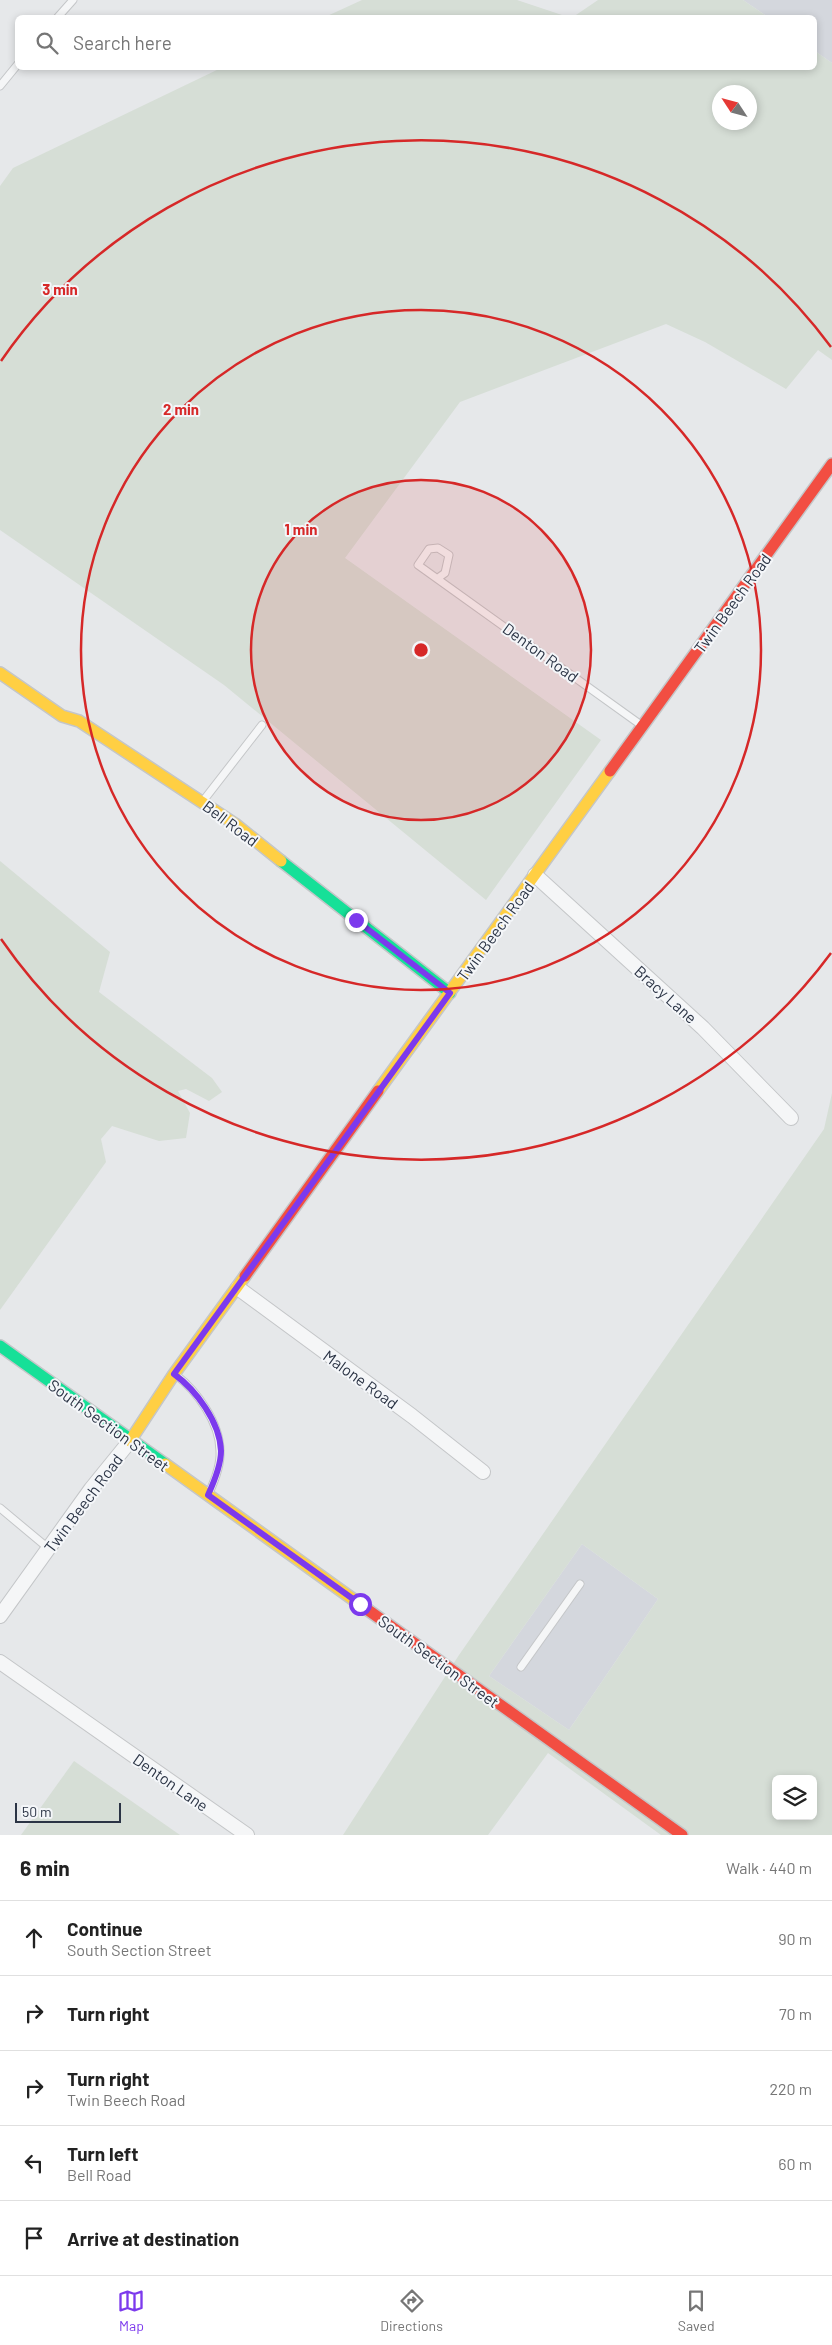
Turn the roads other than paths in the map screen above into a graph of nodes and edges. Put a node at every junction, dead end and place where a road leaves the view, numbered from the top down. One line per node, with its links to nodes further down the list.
1 (73, 0): 2 (lane)
2 (60, 15)
3 (15, 68): 4 (lane)
4 (0, 86)
5 (832, 464): 9 (street, Twin Beech Road)
6 (438, 578): 6 (lane, Denton Road); 9 (lane, Denton Road)
7 (0, 673): 10 (street, Bell Road)
8 (262, 725): 10 (lane)
9 (643, 726): 11 (street, Twin Beech Road)
10 (203, 801): 12 (street, Bell Road)
11 (535, 875): 12 (street, Twin Beech Road); 13 (street, Bracy Lane)
12 (450, 993): 14 (street, Twin Beech Road)
13 (791, 1118)
14 (238, 1288): 16 (street, Twin Beech Road); 18 (street, Malone Road)
15 (0, 1346): 17 (street, South Section Street)
16 (174, 1374): 17 (street, Twin Beech Road); 19 (lane)
17 (130, 1441): 19 (street, South Section Street); 21 (street, Twin Beech Road)
18 (484, 1472)
19 (208, 1495): 26 (street, South Section Street)
20 (0, 1508): 21 (lane)
21 (48, 1548): 23 (street, Twin Beech Road)
22 (580, 1584): 25 (lane)
23 (0, 1616)
24 (0, 1662): 27 (street, Denton Lane)
25 (521, 1667)
26 (676, 1833)
27 (247, 1835)

